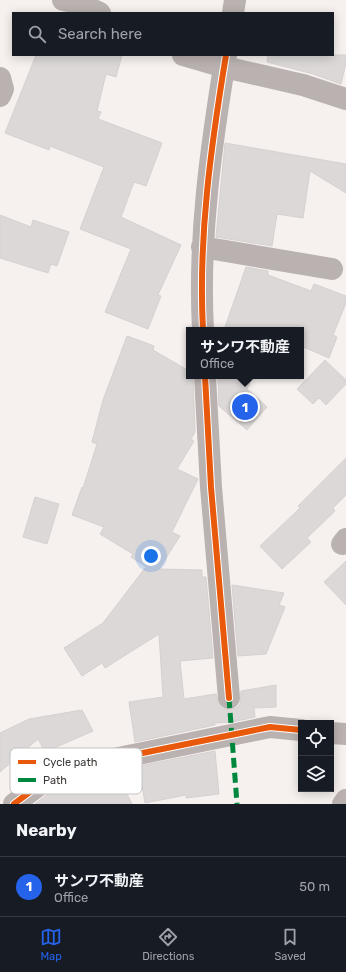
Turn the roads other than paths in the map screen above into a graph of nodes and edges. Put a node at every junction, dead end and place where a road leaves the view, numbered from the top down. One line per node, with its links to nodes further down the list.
1 (63, 0): 3 (street)
2 (235, 0): 4 (street)
3 (98, 12)
4 (233, 12)
5 (190, 56): 6 (street)
6 (225, 61): 9 (street); 10 (street)
7 (0, 78): 8 (street)
8 (0, 96)
9 (346, 99)
10 (202, 247): 11 (street); 12 (street)
11 (332, 269)
12 (203, 327)
13 (205, 379): 14 (street)
14 (229, 698)
15 (298, 730): 18 (street)
16 (334, 733): 17 (street)
17 (346, 734)
18 (142, 753)
19 (30, 794): 21 (street)
20 (346, 800): 22 (street)
21 (22, 802)
22 (343, 804)

